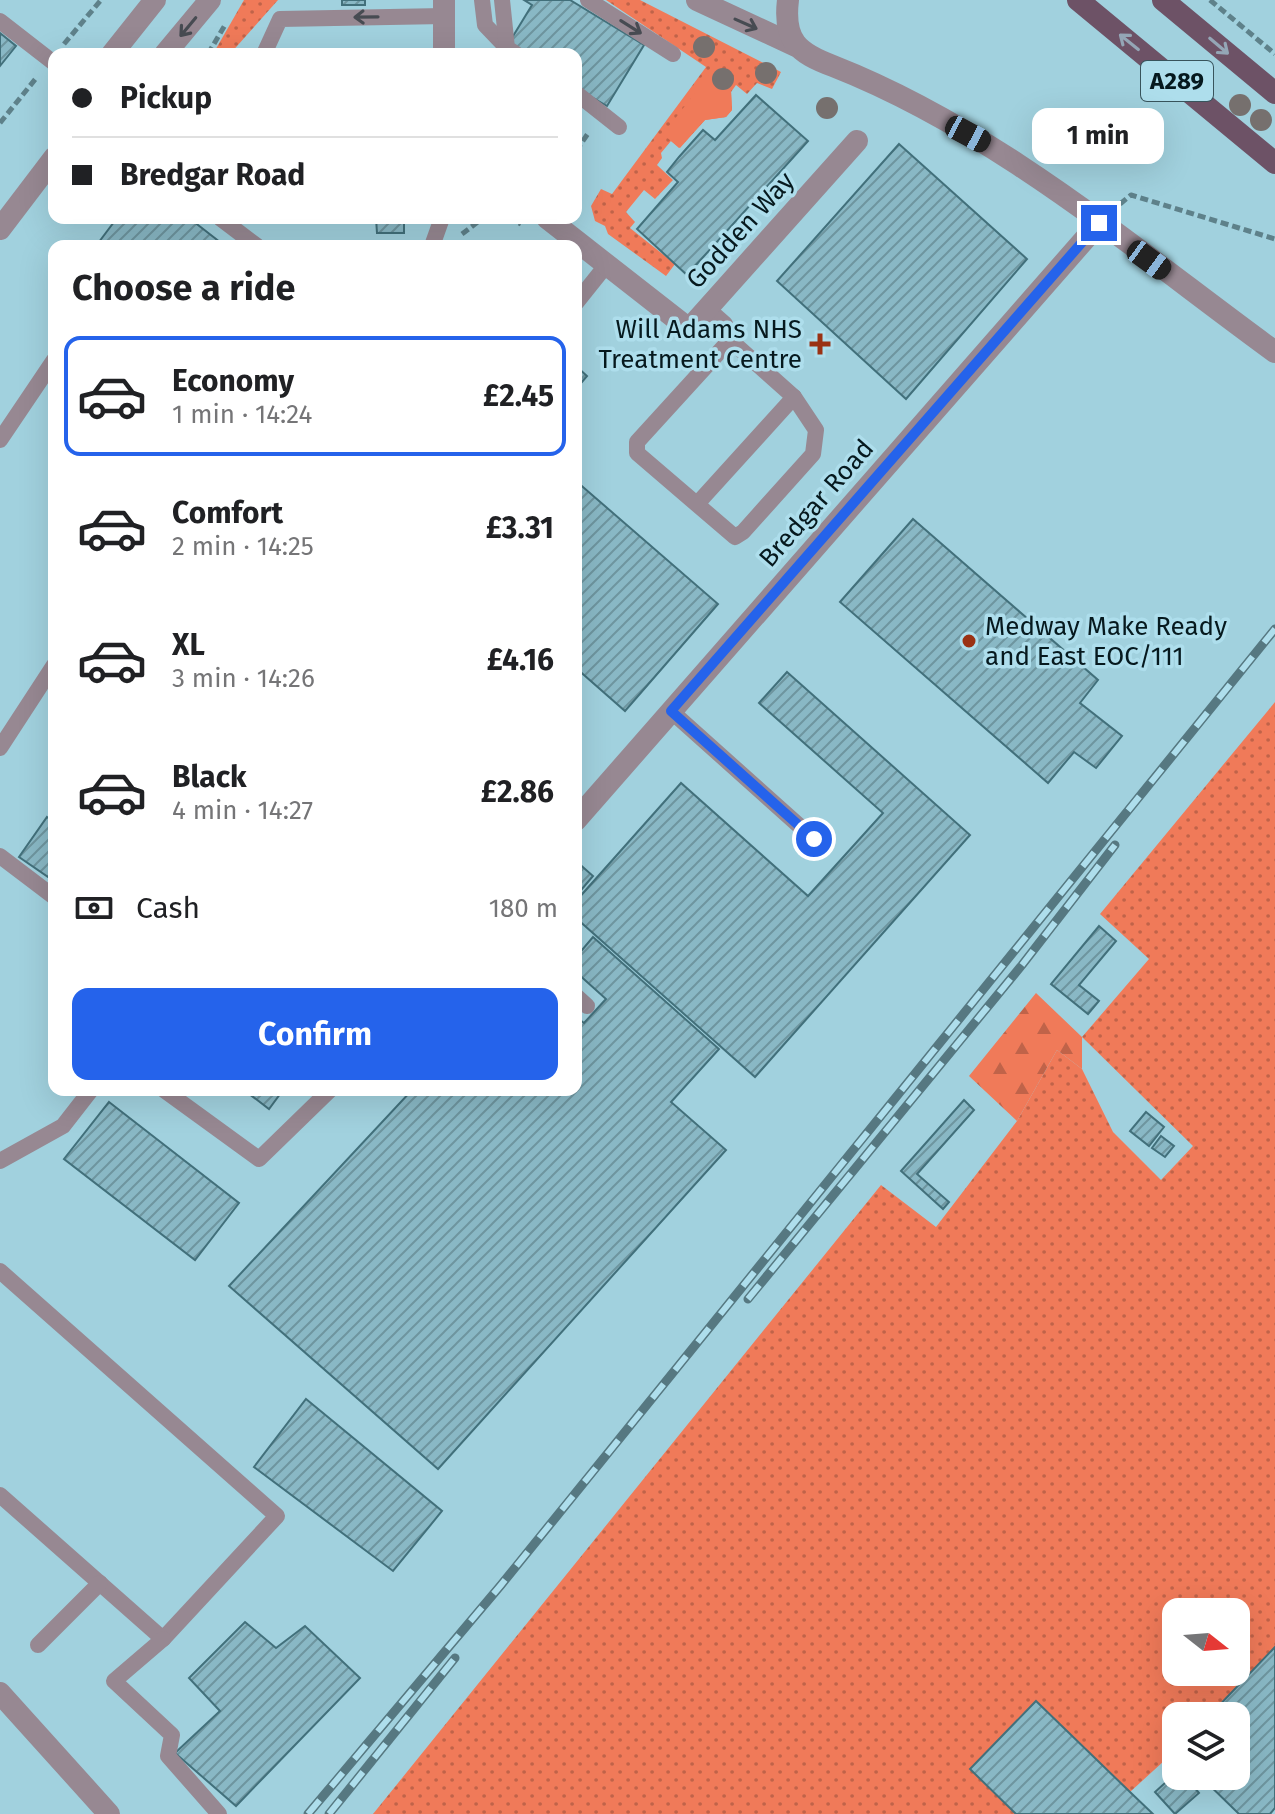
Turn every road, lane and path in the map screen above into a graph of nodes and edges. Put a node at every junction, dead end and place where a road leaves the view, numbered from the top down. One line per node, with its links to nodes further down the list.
1 (101, 0): 15 (path)
2 (155, 0): 16 (street)
3 (210, 0): 17 (street, one-way to 17)
4 (482, 0): 20 (lane)
5 (502, 0): 21 (lane)
6 (588, 0): 22 (lane, one-way to 22)
7 (788, 0): 14 (street)
8 (1078, 0): 31 (main road, A289, one-way to 8)
9 (1163, 0): 26 (main road, A289, one-way to 26)
10 (1210, 0): 23 (path)
11 (706, 1): 14 (street, one-way to 14)
12 (444, 8): 18 (lane, one-way to 18); 19 (street)
13 (0, 21): 24 (lane)
14 (796, 46): 33 (street)
15 (63, 48)
16 (117, 48)
17 (170, 48)
18 (267, 48)
19 (444, 48)
20 (508, 48)
21 (510, 48)
22 (673, 54)
23 (1275, 54)
24 (48, 55)
25 (48, 66): 28 (path)
26 (1275, 93)
27 (582, 98): 29 (lane)
28 (0, 123)
29 (619, 127)
30 (857, 141): 45 (street, Godden Way)
31 (1275, 163)
32 (48, 166): 37 (street)
33 (1099, 223): 38 (path); 47 (street); 53 (street, Bredgar Road)
34 (228, 224): 39 (lane)
35 (474, 224): 40 (path)
36 (555, 224): 41 (street, Godden Way)
37 (0, 229)
38 (1275, 239)
39 (249, 240)
40 (459, 240)
41 (577, 240)
42 (582, 244): 43 (street, Godden Way)
43 (608, 263): 44 (lane); 45 (street, Godden Way)
44 (582, 296)
45 (708, 309): 46 (lane)
46 (730, 340): 49 (lane); 51 (lane)
47 (1275, 352)
48 (48, 369): 50 (lane)
49 (794, 397): 51 (lane); 51 (lane)
50 (0, 440)
51 (697, 504)
52 (48, 674): 54 (lane)
53 (671, 711): 55 (street, Bredgar Road); 56 (lane)
54 (0, 748)
55 (582, 813)
56 (814, 839)
57 (0, 856): 58 (lane)
58 (48, 892)
59 (86, 1096): 62 (lane)
60 (172, 1096): 61 (lane)
61 (324, 1096)
62 (0, 1161)
63 (0, 1271): 66 (lane)
64 (0, 1495): 65 (lane)
65 (100, 1583): 66 (lane); 67 (lane)
66 (163, 1639): 70 (lane)
67 (38, 1645)
68 (0, 1693): 69 (street)
69 (109, 1814)
70 (219, 1814)

